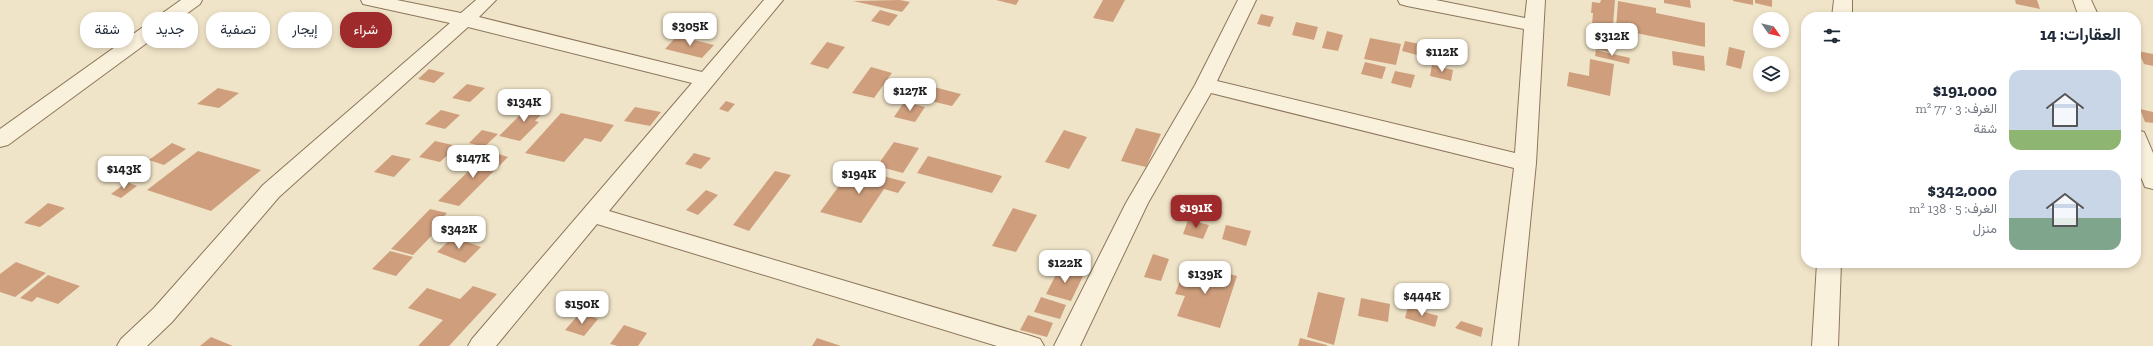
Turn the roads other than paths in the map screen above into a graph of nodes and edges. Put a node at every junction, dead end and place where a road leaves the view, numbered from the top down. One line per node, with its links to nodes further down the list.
1 (193, 0): 16 (street)
2 (370, 0): 12 (street)
3 (487, 0): 12 (street)
4 (774, 0): 14 (street)
5 (1248, 0): 15 (street)
6 (1407, 0): 13 (street)
7 (1536, 0): 13 (street)
8 (1843, 0): 10 (street)
9 (2082, 0): 11 (street)
10 (1842, 12)
11 (2087, 12)
12 (465, 20): 14 (street); 22 (street)
13 (1532, 25): 18 (street)
14 (707, 80): 20 (street)
15 (1205, 85): 18 (street); 25 (street)
16 (0, 140)
17 (2141, 151): 19 (street)
18 (1525, 163): 26 (street)
19 (2153, 181)
20 (592, 214): 23 (street); 24 (street)
21 (1829, 268): 27 (street)
22 (130, 346)
23 (481, 346)
24 (1031, 346)
25 (1068, 346)
26 (1505, 346)
27 (1825, 346)

